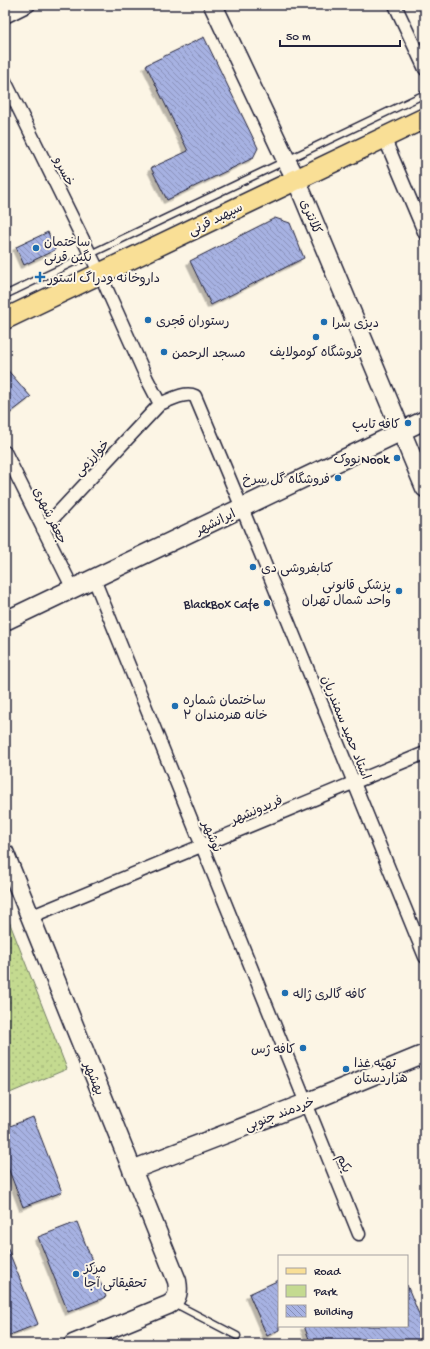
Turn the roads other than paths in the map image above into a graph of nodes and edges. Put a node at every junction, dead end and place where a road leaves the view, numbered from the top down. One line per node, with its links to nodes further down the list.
1 (29, 5): 4 (street)
2 (213, 5): 10 (street, کلانتری)
3 (395, 5): 5 (street)
4 (5, 17)
5 (425, 69)
6 (5, 81): 13 (street, خسرو)
7 (425, 94): 10 (lane)
8 (425, 118): 9 (main road, سپهبد قرنی)
9 (384, 137): 11 (main road, سپهبد قرنی); 12 (street)
10 (286, 160): 11 (street, کلانتری); 13 (lane)
11 (296, 179): 14 (main road, سپهبد قرنی); 19 (street, کلانتری)
12 (425, 234)
13 (90, 254): 14 (street, خسرو); 15 (lane)
14 (100, 274): 16 (main road, سپهبد قرنی); 17 (street, خسرو)
15 (5, 295)
16 (5, 319)
17 (160, 404): 22 (street, استاد حمید سمندریان); 23 (street, خوارزمی)
18 (425, 420): 19 (street, ایرانشهر)
19 (401, 432): 21 (street, کلانتری); 22 (street, ایرانشهر)
20 (5, 452): 23 (street, جعفر شهری)
21 (425, 488)
22 (242, 508): 24 (street, ایرانشهر); 28 (street, استاد حمید سمندریان)
23 (43, 528): 25 (street, جعفر شهری)
24 (94, 579): 25 (street, ایرانشهر); 29 (street, نوشهر)
25 (73, 589): 26 (street, ایرانشهر)
26 (5, 621)
27 (425, 753): 28 (street, فریدونشهر)
28 (354, 783): 29 (street, فریدونشهر); 32 (street, استاد حمید سمندریان)
29 (202, 846): 31 (street, فریدونشهر); 34 (street, نوشهر)
30 (5, 854): 31 (street, بهشهر)
31 (30, 917): 35 (street, بهشهر)
32 (425, 957)
33 (425, 1054): 34 (street, خردمند جنوبی)
34 (306, 1103): 35 (street, خردمند جنوبی); 36 (street, یکم)
35 (132, 1170): 37 (street, بهشهر)
36 (359, 1234)
37 (172, 1303): 38 (lane); 39 (street)
38 (237, 1336)
39 (73, 1344)

